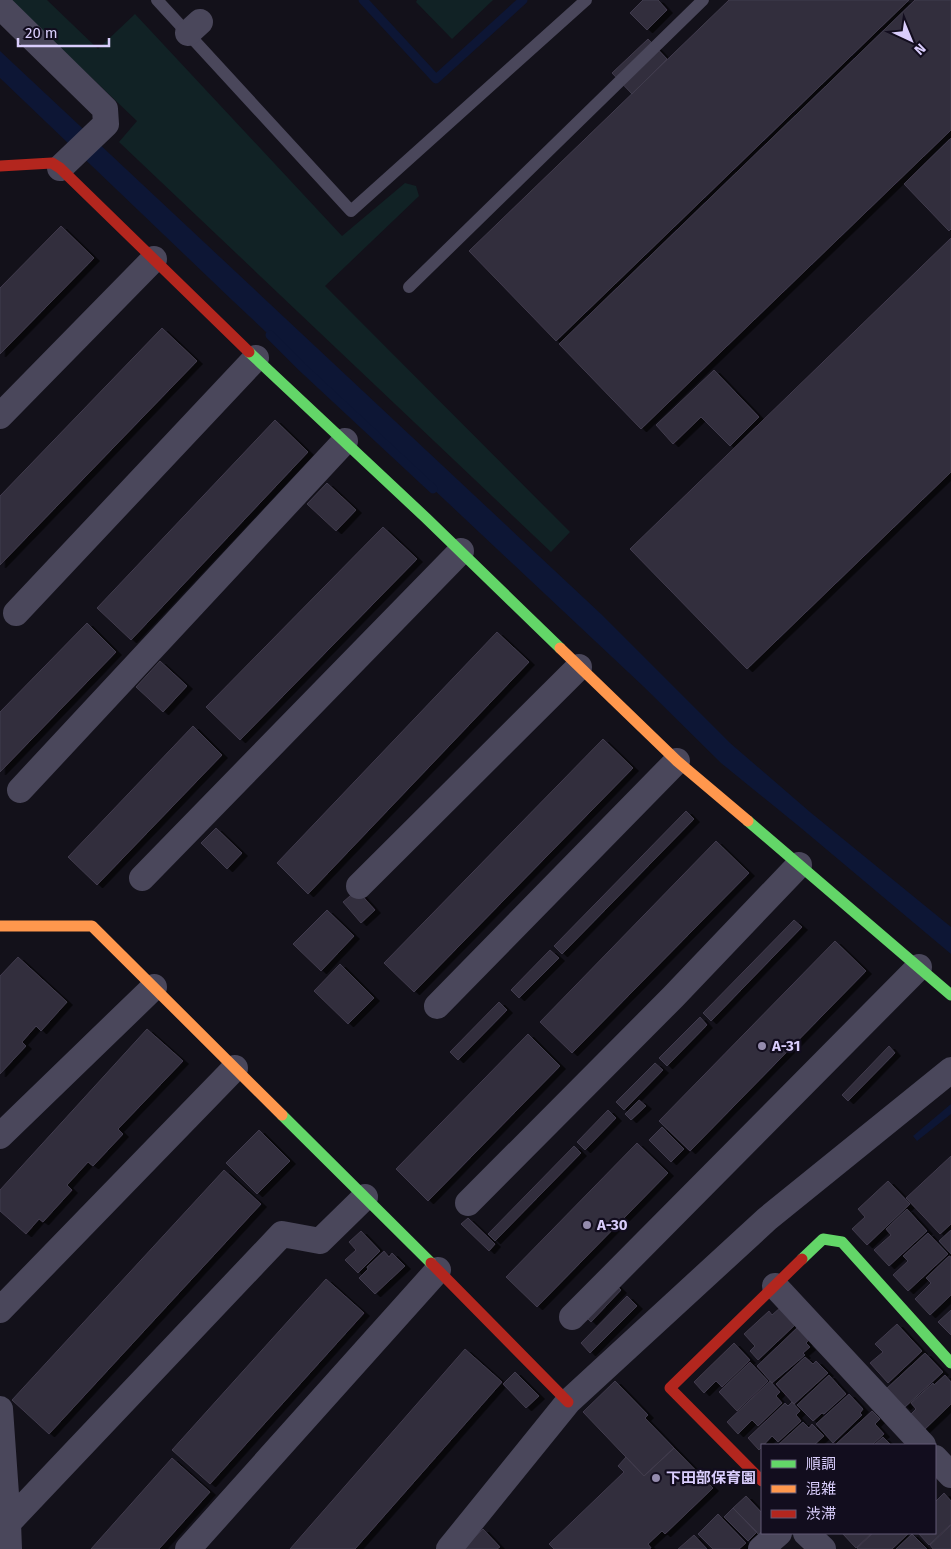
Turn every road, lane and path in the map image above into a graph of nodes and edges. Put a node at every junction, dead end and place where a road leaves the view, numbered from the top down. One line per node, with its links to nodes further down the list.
1 (158, 0): 2 (lane)
2 (586, 0)
3 (703, 0): 8 (lane)
4 (0, 6): 6 (street)
5 (0, 166): 6 (street)
6 (60, 168): 7 (street)
7 (154, 259): 9 (street); 10 (street)
8 (409, 287)
9 (256, 358): 11 (street); 13 (street)
10 (0, 416)
11 (345, 442): 12 (street); 16 (street)
12 (461, 551): 14 (street); 18 (street)
13 (16, 613)
14 (579, 667): 15 (street); 19 (street)
15 (677, 761): 17 (street); 24 (street)
16 (20, 790)
17 (799, 865): 21 (street); 29 (street)
18 (142, 878)
19 (359, 886)
20 (0, 926): 22 (street)
21 (919, 967): 23 (street); 33 (street)
22 (154, 988): 25 (street); 27 (street)
23 (951, 995)
24 (437, 1006)
25 (235, 1068): 28 (street); 32 (street)
26 (951, 1070): 35 (street)
27 (0, 1136)
28 (365, 1197): 30 (street); 41 (street)
29 (468, 1203)
30 (438, 1270): 35 (street); 45 (street)
31 (776, 1286): 34 (street); 37 (street); 40 (street)
32 (0, 1310)
33 (572, 1317)
34 (951, 1363)
35 (568, 1402): 46 (street)
36 (0, 1409): 41 (street)
37 (922, 1444)
38 (936, 1459): 39 (street)
39 (951, 1475)
40 (761, 1480)
41 (8, 1523): 44 (street)
42 (778, 1534): 47 (street)
43 (807, 1534): 48 (street)
44 (9, 1549)
45 (188, 1549)
46 (449, 1549)
47 (761, 1549)
48 (823, 1549)

